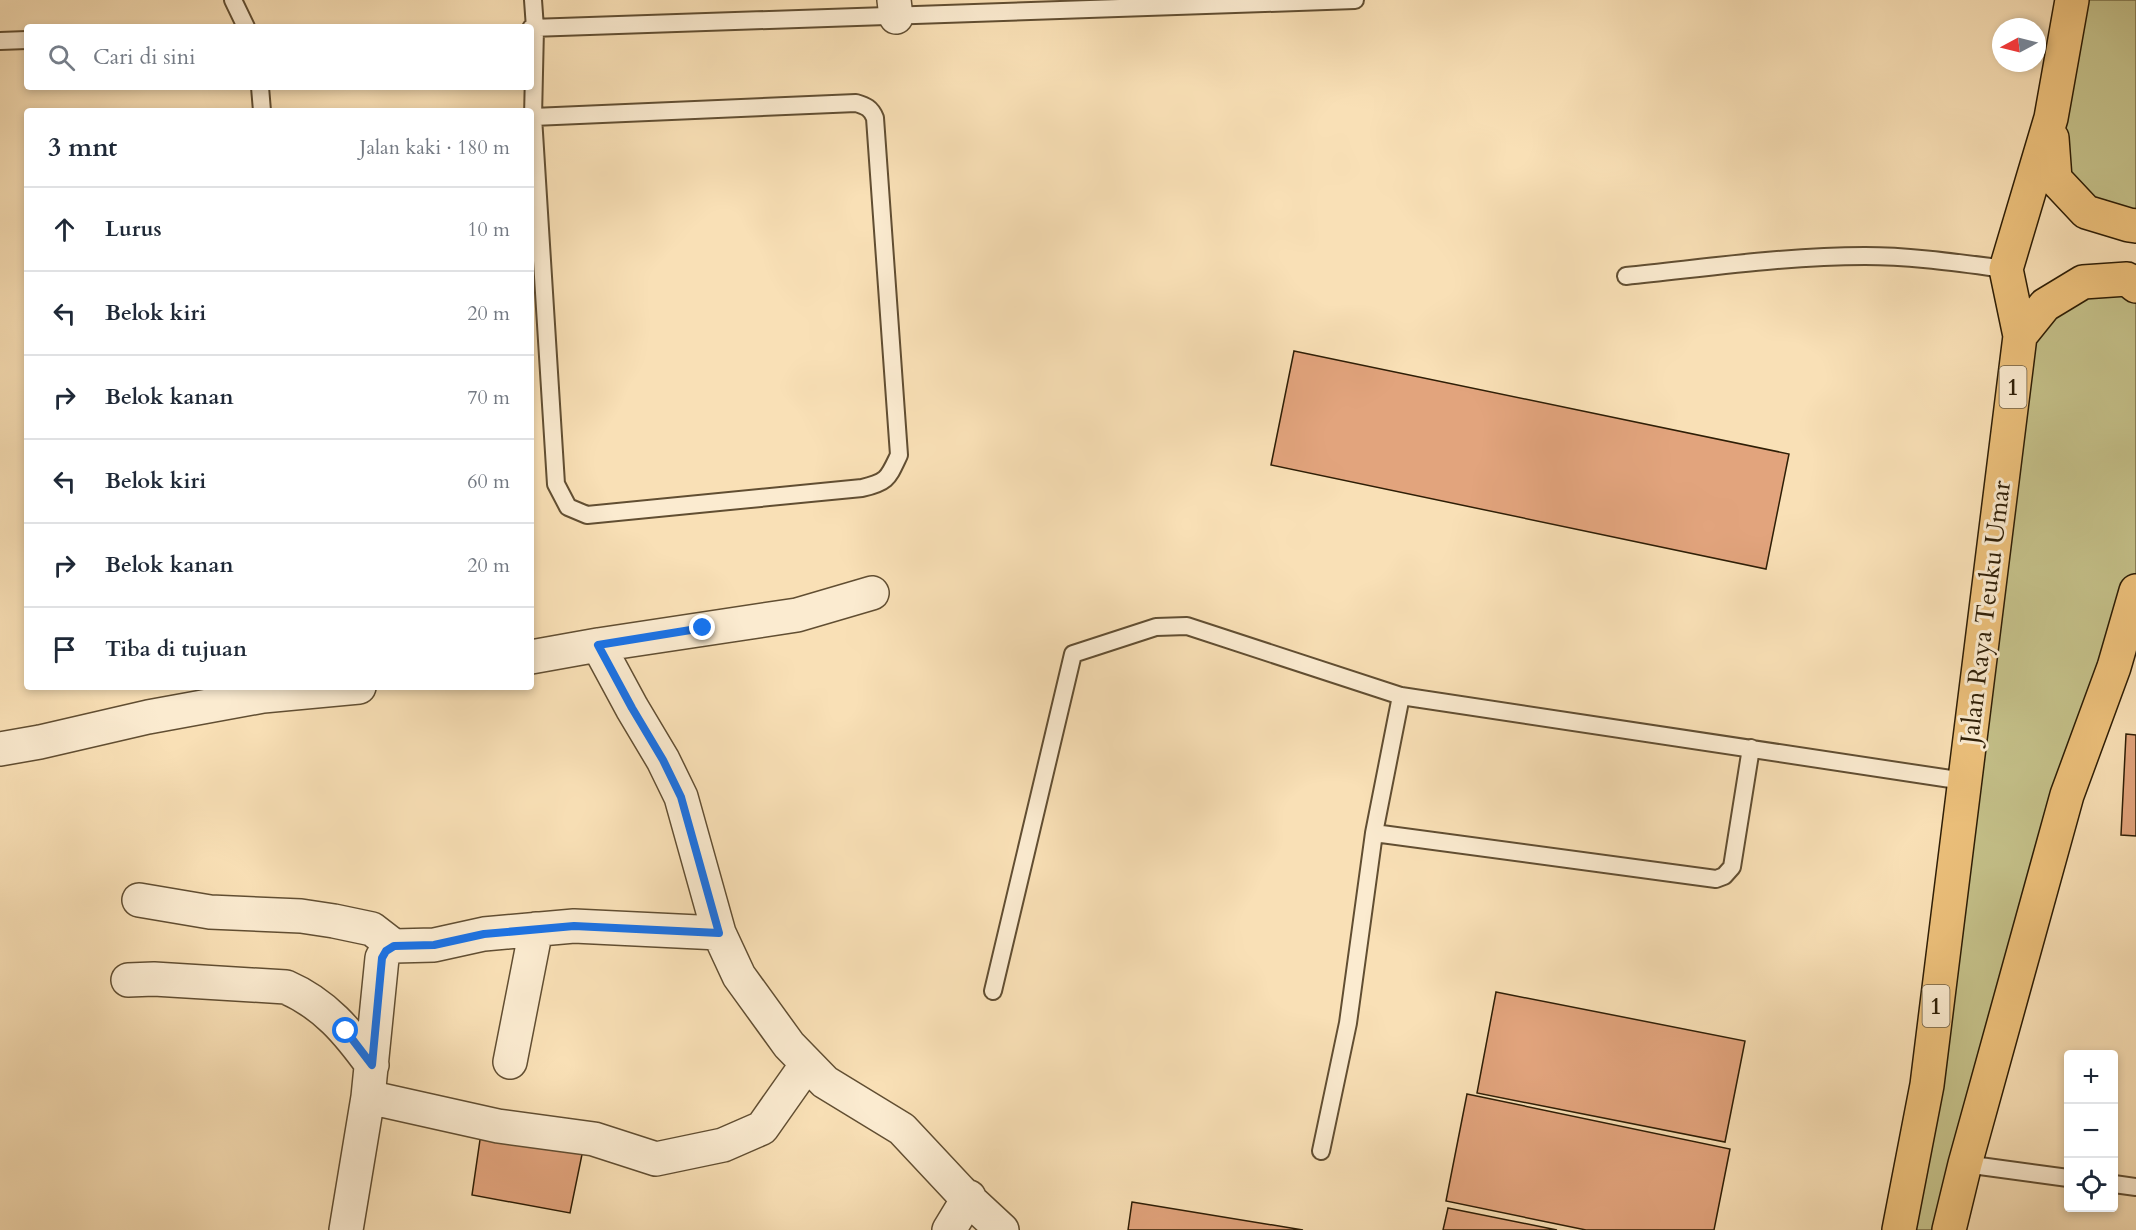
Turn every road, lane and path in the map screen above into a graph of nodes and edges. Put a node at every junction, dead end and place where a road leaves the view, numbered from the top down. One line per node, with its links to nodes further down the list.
1 (233, 0): 6 (lane)
2 (533, 0): 7 (lane)
3 (1355, 0): 5 (lane)
4 (2072, 0): 16 (highway, Jalan Raya Teuku Umar / 1)
5 (895, 8): 8 (lane)
6 (245, 24)
7 (533, 24)
8 (534, 28)
9 (24, 40): 10 (lane)
10 (0, 41)
11 (260, 90): 13 (lane)
12 (532, 90): 14 (lane)
13 (262, 108)
14 (532, 108)
15 (534, 117): 17 (lane)
16 (2051, 118): 18 (highway); 19 (highway, Jalan Raya Teuku Umar / 1)
17 (534, 148)
18 (2136, 226)
19 (2006, 269): 20 (lane); 22 (highway, Jalan Raya Teuku Umar / 1)
20 (1626, 276)
21 (2136, 286): 22 (highway)
22 (2019, 336): 31 (highway, Jalan Raya Teuku Umar / 1)
23 (2136, 591): 44 (highway)
24 (872, 593): 25 (street)
25 (598, 645): 26 (street); 35 (street)
26 (534, 656)
27 (327, 690): 30 (street)
28 (1401, 696): 29 (lane); 32 (lane); 38 (lane)
29 (1751, 748): 31 (lane); 32 (lane)
30 (0, 749)
31 (1964, 781): 52 (highway, Jalan Raya Teuku Umar / 1)
32 (1374, 833): 43 (lane)
33 (140, 900): 36 (street)
34 (536, 929): 35 (street); 36 (street); 39 (street)
35 (719, 933): 40 (street)
36 (394, 946): 41 (street)
37 (128, 980): 41 (street)
38 (993, 991)
39 (510, 1062)
40 (807, 1064): 42 (street); 48 (street)
41 (372, 1065): 42 (street)
42 (368, 1097): 49 (street)
43 (1322, 1151)
44 (1965, 1164): 45 (lane); 53 (highway)
45 (2064, 1177)
46 (2118, 1185): 47 (lane)
47 (2136, 1187)
48 (969, 1197): 50 (street); 51 (street)
49 (346, 1230)
50 (949, 1230)
51 (1002, 1230)
52 (1899, 1230)
53 (1949, 1230)

